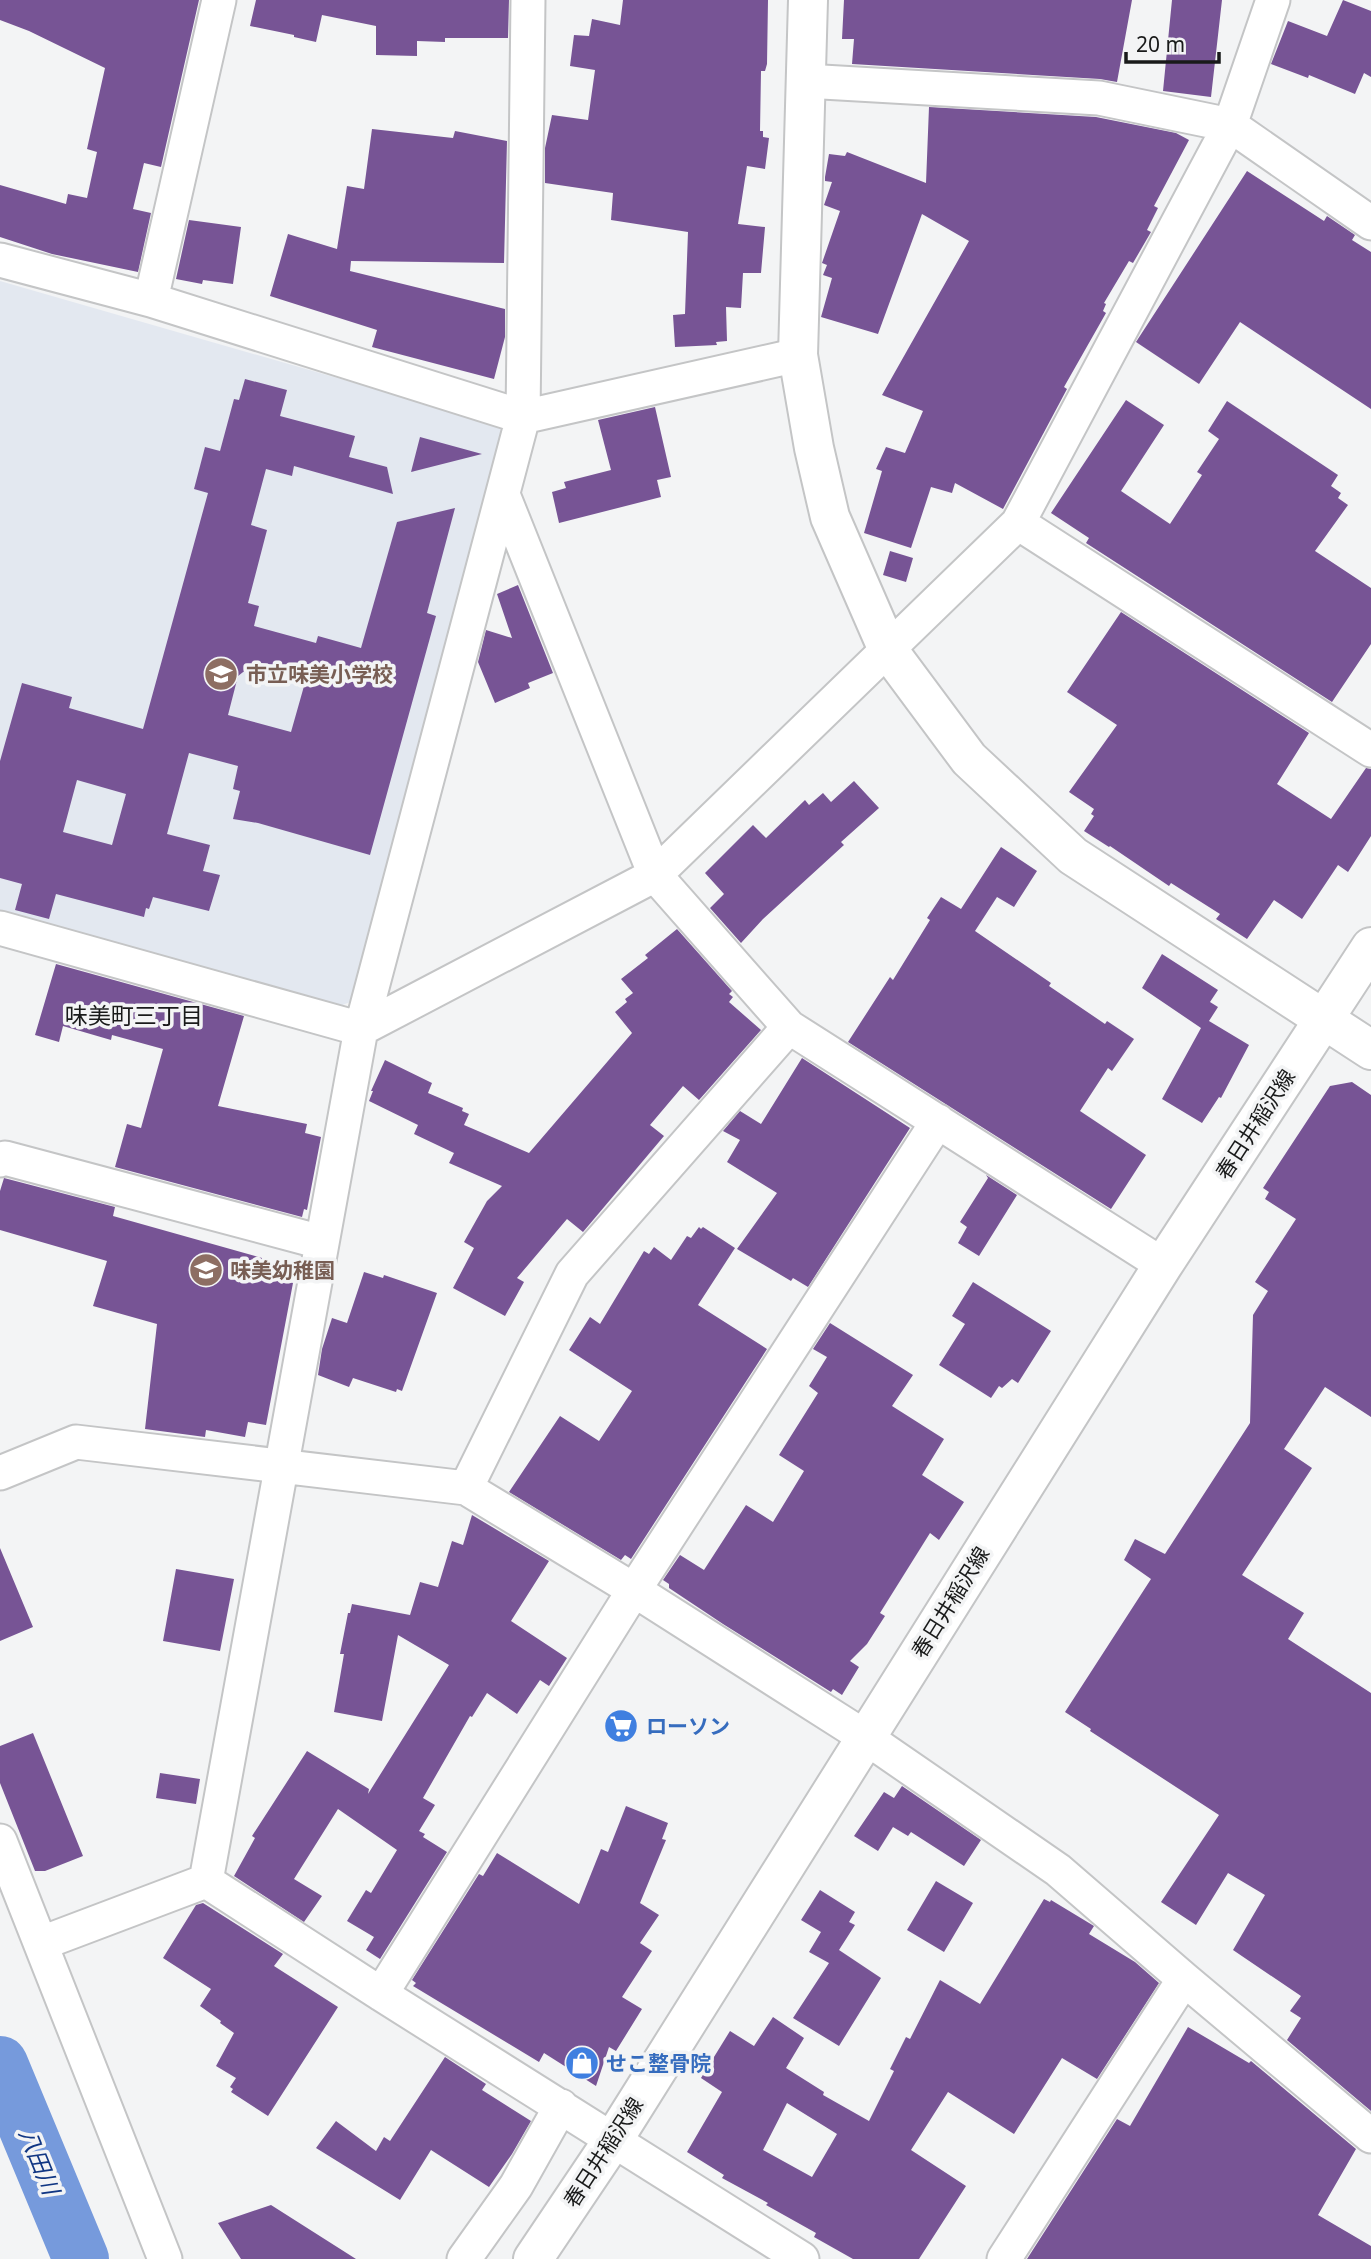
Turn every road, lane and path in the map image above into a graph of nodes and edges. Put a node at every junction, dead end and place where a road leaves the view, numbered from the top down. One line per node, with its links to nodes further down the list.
1 (219, 0): 9 (street)
2 (528, 0): 11 (street)
3 (808, 0): 5 (main road)
4 (1273, 0): 6 (street)
5 (805, 81): 6 (street); 10 (main road)
6 (1230, 125): 7 (street); 13 (street)
7 (1371, 223)
8 (0, 260): 9 (street)
9 (150, 300): 11 (street)
10 (798, 355): 11 (street); 14 (main road)
11 (523, 417): 12 (street)
12 (503, 496): 16 (street); 21 (street)
13 (1018, 523): 14 (street); 15 (street)
14 (888, 650): 16 (street); 19 (main road)
15 (1371, 750)
16 (655, 875): 20 (street); 21 (street)
17 (0, 928): 21 (street)
18 (1371, 947): 19 (main road, 春日井稲沢線)
19 (1324, 1019): 22 (main road); 26 (main road, 春日井稲沢線)
20 (789, 1027): 23 (street); 29 (street)
21 (361, 1029): 25 (street)
22 (1371, 1051)
23 (938, 1121): 26 (street); 30 (street)
24 (0, 1160): 25 (street)
25 (321, 1242): 27 (street)
26 (1163, 1265): 31 (main road, 春日井稲沢線)
27 (283, 1465): 28 (street); 29 (street); 33 (street)
28 (0, 1473)
29 (466, 1488): 30 (street)
30 (634, 1590): 31 (street); 36 (street)
31 (865, 1737): 35 (street); 39 (main road, 春日井稲沢線)
32 (0, 1841): 34 (street)
33 (206, 1881): 34 (street); 36 (street)
34 (42, 1943): 40 (street)
35 (1184, 1979): 38 (street); 44 (street)
36 (381, 1994): 37 (street)
37 (561, 2106): 39 (street); 41 (street)
38 (1371, 2136)
39 (612, 2140): 42 (main road, 春日井稲沢線); 43 (street)
40 (165, 2259)
41 (464, 2259)
42 (533, 2259)
43 (802, 2259)
44 (1004, 2259)

